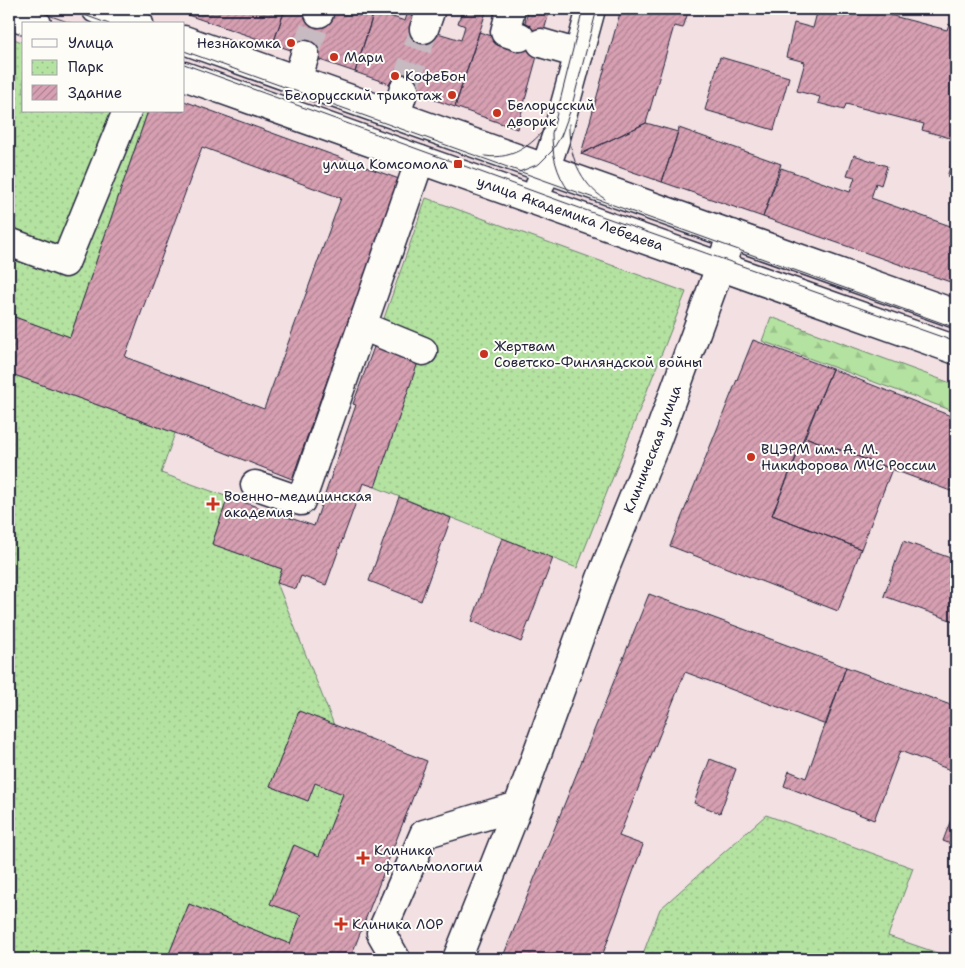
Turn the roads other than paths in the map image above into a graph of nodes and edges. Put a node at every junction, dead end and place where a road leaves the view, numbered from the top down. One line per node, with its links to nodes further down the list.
1 (96, 9): 6 (main road)
2 (512, 9): 8 (main road)
3 (590, 9): 8 (main road)
4 (9, 14): 5 (main road)
5 (31, 22)
6 (133, 22)
7 (185, 40): 12 (main road)
8 (579, 54): 14 (main road)
9 (185, 76): 13 (main road, улица Академика Лебедева)
10 (404, 89): 12 (main road)
11 (127, 112): 17 (main road)
12 (396, 115): 14 (main road)
13 (420, 160): 15 (main road, улица Академика Лебедева); 20 (main road)
14 (546, 168): 15 (main road); 16 (main road)
15 (535, 201): 18 (main road, улица Академика Лебедева)
16 (732, 234): 18 (main road, Клиническая улица); 19 (main road)
17 (9, 242)
18 (720, 267): 21 (main road, улица Академика Лебедева); 24 (main road, Клиническая улица)
19 (956, 314)
20 (362, 326): 22 (main road); 23 (main road)
21 (956, 350)
22 (423, 351)
23 (256, 485)
24 (518, 806): 25 (main road); 26 (main road, Клиническая улица)
25 (396, 959)
26 (457, 959)

